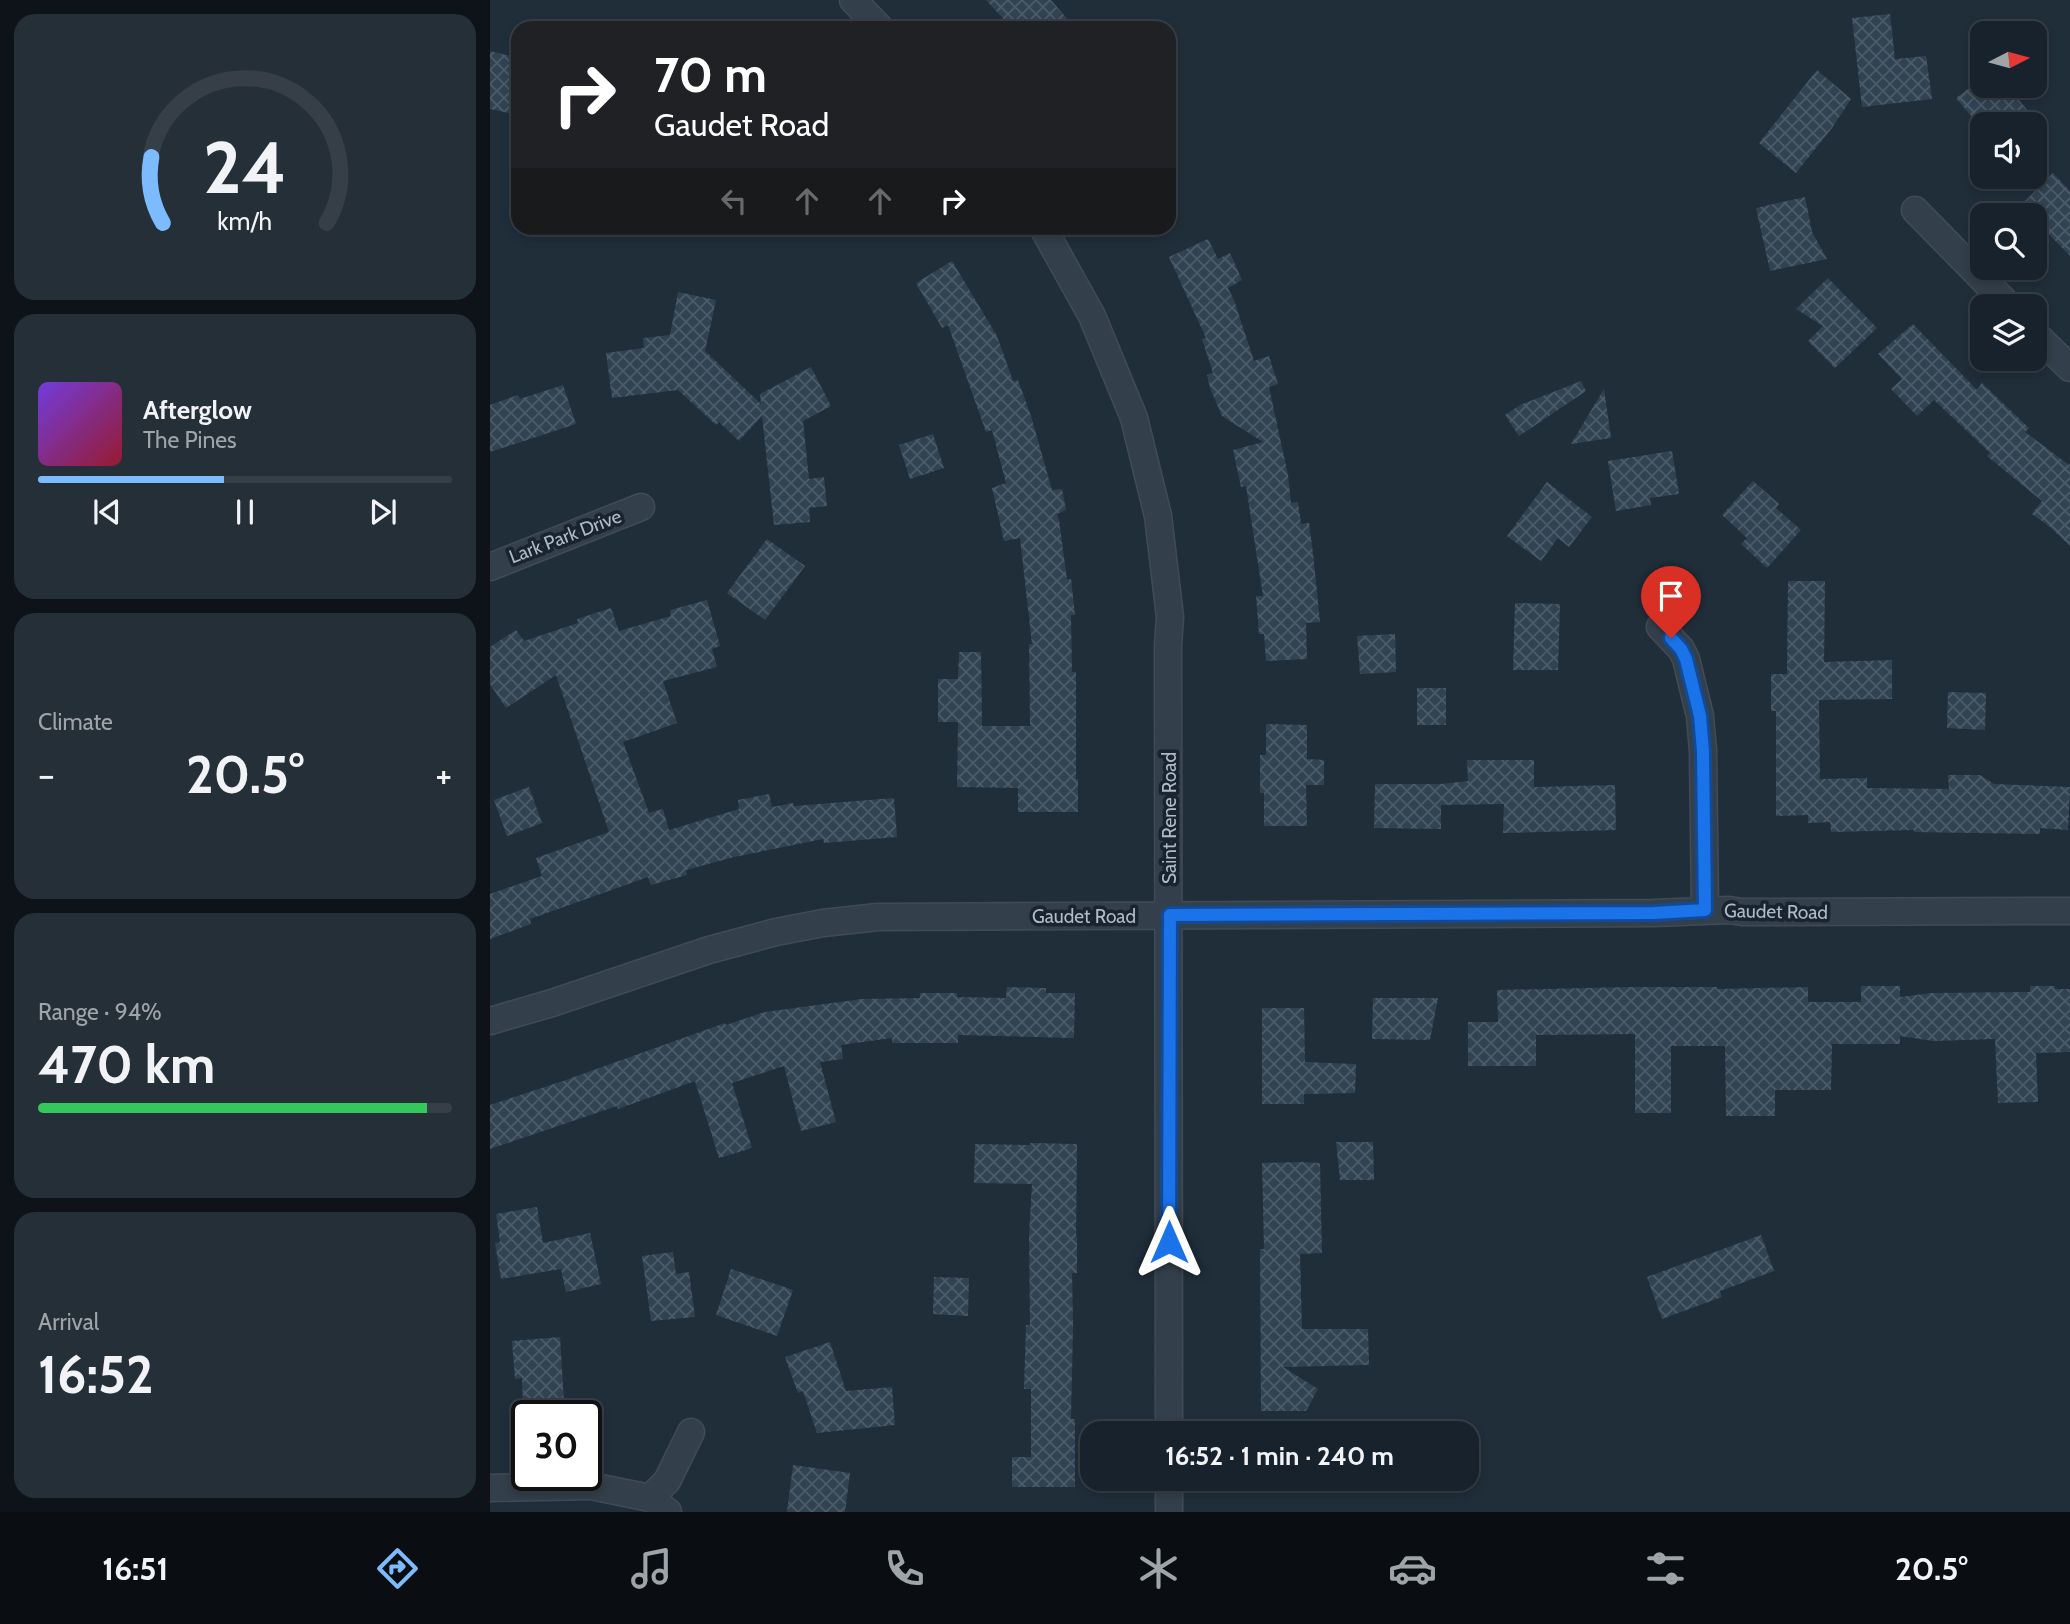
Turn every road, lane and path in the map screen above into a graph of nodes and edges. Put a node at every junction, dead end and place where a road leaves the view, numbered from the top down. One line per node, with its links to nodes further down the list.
1 (853, 0): 2 (street)
2 (873, 21)
3 (1915, 210): 5 (street)
4 (1047, 235): 13 (street, Saint Rene Road)
5 (1996, 294)
6 (2047, 346): 7 (street)
7 (2070, 368)
8 (641, 507): 9 (street, Lark Park Drive)
9 (490, 567)
10 (1661, 627): 11 (street)
11 (1705, 910): 12 (street, Gaudet Road); 13 (street, Gaudet Road)
12 (2070, 911)
13 (1170, 915): 14 (street, Gaudet Road); 15 (street, Saint Rene Road)
14 (490, 1021)
15 (1169, 1421)
16 (691, 1432): 19 (street)
17 (490, 1488): 19 (street)
18 (1169, 1491): 20 (street)
19 (659, 1505)
20 (1168, 1512)

